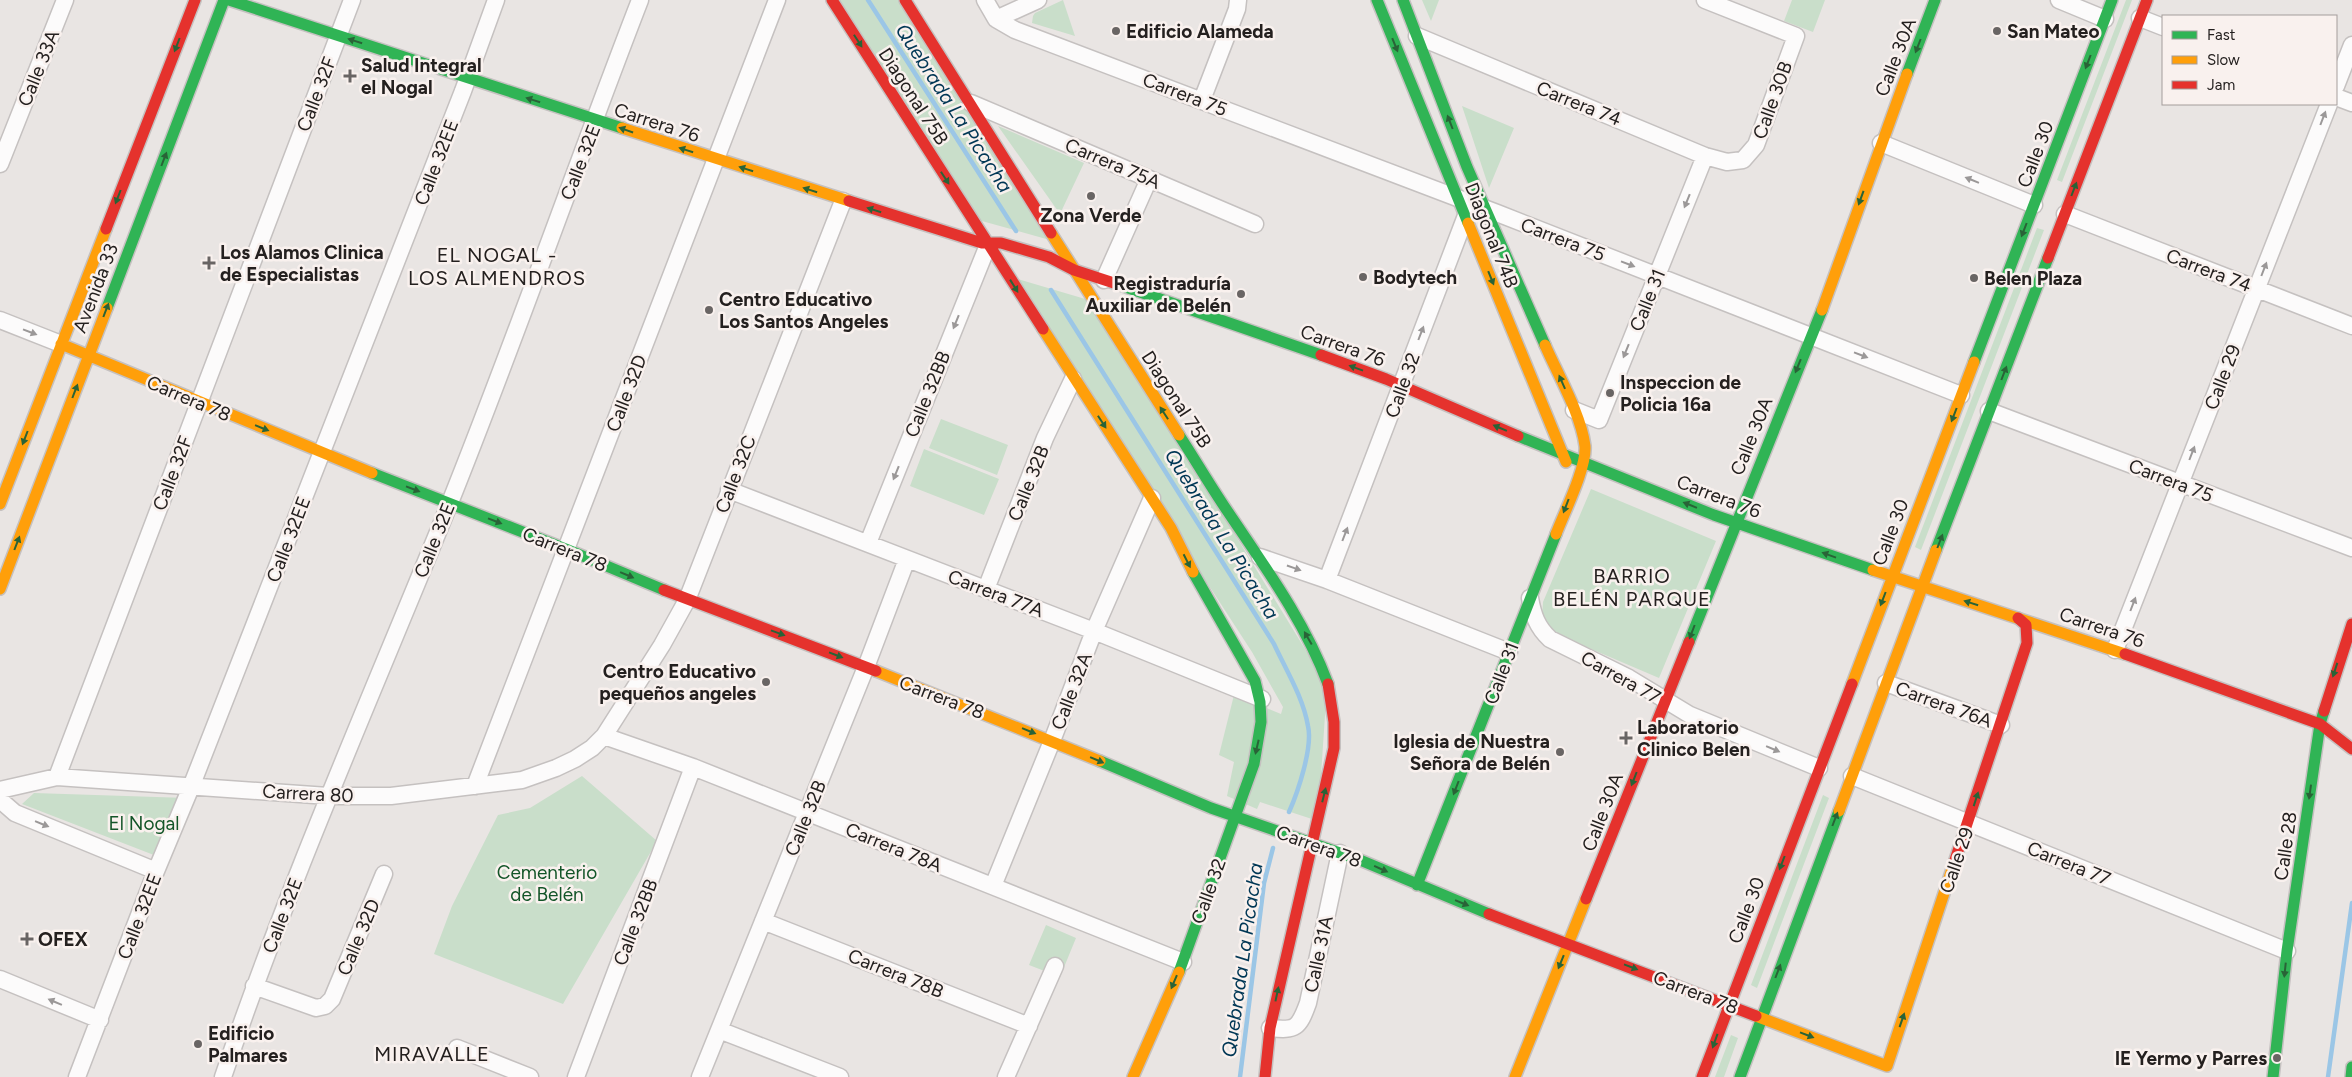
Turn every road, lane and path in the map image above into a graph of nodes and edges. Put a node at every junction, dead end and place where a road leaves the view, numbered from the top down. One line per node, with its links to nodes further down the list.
1 (64, 0): 36 (street, Calle 33A)
2 (195, 0): 58 (street, Avenida 33, one-way to 58)
3 (224, 0): 59 (street, Avenida 33, one-way to 3)
4 (229, 0): 25 (street, Carrera 76)
5 (352, 0): 25 (street, Calle 32F)
6 (496, 0): 28 (street, Calle 32EE)
7 (640, 0): 35 (street, Calle 32E)
8 (776, 0): 39 (street, Calle 32D)
9 (832, 0): 49 (street, Diagonal 75B, one-way to 49)
10 (905, 0): 32 (street, Diagonal 75B)
11 (985, 0): 22 (street)
12 (1038, 0): 22 (street)
13 (1238, 0): 31 (street)
14 (1377, 0): 44 (street, Diagonal 74B, one-way to 44)
15 (1403, 0): 26 (street, Diagonal 74B)
16 (1705, 0): 40 (street, Calle 30B)
17 (1935, 0): 37 (street, Calle 30A, one-way to 37)
18 (2059, 0): 23 (street)
19 (2112, 0): 23 (street, Calle 30)
20 (2147, 0): 21 (street)
21 (2140, 18): 24 (street); 46 (street, one-way to 21)
22 (996, 19): 31 (street, Carrera 75)
23 (2105, 19): 45 (street, Calle 30, one-way to 45)
24 (2162, 28)
25 (338, 36): 28 (street, Carrera 76, one-way to 25); 63 (street, Calle 32F)
26 (1417, 36): 38 (street, Carrera 74); 44 (street, Diagonal 74B, one-way to 26)
27 (2352, 45): 29 (street)
28 (468, 79): 35 (street, Carrera 76, one-way to 28); 68 (street, Calle 32EE)
29 (2337, 83)
30 (2337, 97): 33 (street)
31 (1202, 100): 44 (street, Carrera 75)
32 (971, 103): 42 (street, Carrera 75A); 51 (street, Diagonal 75B)
33 (2352, 103)
34 (2329, 105): 54 (street, Calle 29, one-way to 34)
35 (596, 120): 39 (street, Carrera 76, one-way to 35); 75 (street, Calle 32E)
36 (5, 137): 41 (street, Calle 33A)
37 (1881, 143): 45 (street, one-way to 37); 57 (street, Calle 30A, one-way to 57)
38 (1705, 156): 40 (street, Carrera 74); 52 (street, Calle 31, one-way to 52)
39 (716, 160): 43 (street, Carrera 76, one-way to 39); 80 (street, Calle 32D)
40 (1743, 160)
41 (0, 164)
42 (1149, 179): 47 (street, Carrera 75A); 53 (street)
43 (843, 200): 49 (street, Carrera 76, one-way to 43); 73 (street, Calle 32C)
44 (1471, 203): 48 (street, Calle 32); 52 (street, Carrera 75, one-way to 52); 65 (street, Diagonal 74B, one-way to 44)
45 (2034, 205): 62 (street, Calle 30, one-way to 62)
46 (2065, 214): 54 (street, Carrera 74); 66 (street, one-way to 46)
47 (1255, 224)
48 (1465, 235): 61 (street, Calle 32, one-way to 48); 64 (street, Diagonal 74B, one-way to 64)
49 (988, 250): 50 (street, Carrera 76); 60 (street, Diagonal 75B, one-way to 60); 78 (street, Calle 32BB, one-way to 78)
50 (1010, 251): 51 (street, Carrera 76); 51 (street, Carrera 76)
51 (1074, 270): 53 (street, Carrera 76); 81 (street, Diagonal 75B, one-way to 51)
52 (1657, 276): 57 (street, Carrera 75); 65 (street, Calle 31, one-way to 65)
53 (1104, 280): 61 (street, Carrera 76, one-way to 53)
54 (2257, 289): 56 (street, Carrera 74); 72 (street, Calle 29, one-way to 54)
55 (0, 320): 58 (street, Carrera 78, one-way to 58)
56 (2352, 326)
57 (1810, 336): 62 (street, Carrera 75, one-way to 62); 77 (street, Calle 30A, one-way to 77)
58 (61, 344): 59 (street, Carrera 78); 76 (street, Avenida 33, one-way to 76)
59 (88, 356): 63 (street, Carrera 78); 86 (street, Avenida 33, one-way to 59)
60 (1073, 379): 74 (street, Diagonal 75B, one-way to 74); 87 (street, Calle 32B)
61 (1401, 386): 67 (street, Carrera 76, one-way to 61); 84 (street, Calle 32, one-way to 61)
62 (1961, 395): 83 (street, Calle 30, one-way to 83)
63 (199, 402): 68 (street, Carrera 78, one-way to 68); 109 (street, Calle 32F)
64 (1543, 406): 67 (street); 69 (street, Diagonal 74B)
65 (1574, 410): 70 (street, Diagonal 74B)
66 (1989, 411): 72 (street, Carrera 75); 85 (street, one-way to 66)
67 (1519, 436): 69 (street, Carrera 76)
68 (322, 453): 75 (street, Carrera 78, one-way to 75); 110 (street, Calle 32EE)
69 (1561, 453): 70 (street, Carrera 76); 71 (street, Diagonal 74B)
70 (1584, 461): 71 (street, Calle 31); 77 (street, Carrera 76, one-way to 70)
71 (1575, 483): 88 (street, Calle 31, one-way to 88)
72 (2180, 483): 79 (street, Carrera 75); 95 (street, Calle 29, one-way to 72)
73 (729, 490): 78 (street, Carrera 77A); 89 (street, Calle 32C)
74 (1152, 498): 93 (street, Calle 32A); 99 (street, Diagonal 75B, one-way to 99)
75 (450, 503): 80 (street, Carrera 78, one-way to 80); 113 (street, Calle 32E)
76 (0, 504)
77 (1736, 521): 83 (street, Carrera 76, one-way to 77); 100 (street, Calle 30A, one-way to 100)
78 (868, 543): 82 (street, Carrera 77A)
79 (2352, 548)
80 (566, 549): 89 (street, Carrera 78, one-way to 89); 111 (street, Calle 32D)
81 (1260, 557): 84 (street, one-way to 84); 118 (street, Diagonal 75B, one-way to 81)
82 (907, 559): 87 (street, Carrera 77A); 97 (street, Calle 32B)
83 (1892, 577): 85 (street, Carrera 76); 107 (street, Calle 30, one-way to 107)
84 (1328, 580): 96 (street)
85 (1922, 587): 90 (street, Carrera 76, one-way to 85); 98 (street)
86 (0, 589)
87 (986, 589): 93 (street, Carrera 77A)
88 (1530, 598): 96 (street, Calle 31); 100 (street, Carrera 77)
89 (687, 600): 97 (street, Carrera 78, one-way to 97); 103 (street, Calle 32C)
90 (2018, 618): 92 (street, Carrera 76); 94 (street)
91 (2352, 624): 101 (street, Calle 28, one-way to 101)
92 (2049, 628): 94 (street); 95 (street, Carrera 76)
93 (1094, 631): 99 (street, Carrera 77A); 104 (street, Calle 32A)
94 (2027, 643): 102 (street, Calle 29)
95 (2115, 650): 101 (street, Carrera 76)
96 (1509, 652): 122 (street, Calle 31, one-way to 122)
97 (866, 667): 104 (street, Carrera 78, one-way to 104); 115 (street, Calle 32B)
98 (1886, 683): 102 (street, Carrera 76A); 108 (street)
99 (1262, 699): 116 (street, Calle 32, one-way to 116)
100 (1665, 701): 107 (street, Carrera 77, one-way to 107); 125 (street, Calle 30A, one-way to 125)
101 (2320, 724): 105 (street, Carrera 76); 126 (street, Calle 28, one-way to 126)
102 (2001, 725): 117 (street, Calle 29, one-way to 102)
103 (604, 736): 106 (street, Carrera 78A); 111 (street, Carrera 80)
104 (1052, 741): 116 (street, Carrera 78, one-way to 116); 123 (street, Calle 32A)
105 (2349, 747)
106 (693, 768): 115 (street, Carrera 78A); 144 (street, Calle 32BB)
107 (1819, 768): 131 (street, Calle 30, one-way to 131)
108 (1852, 776): 117 (street, Carrera 77); 132 (street, one-way to 108)
109 (56, 777): 110 (street, Carrera 80); 112 (street, Carrera 80)
110 (191, 786): 113 (street, Carrera 80); 120 (street, Calle 32EE)
111 (475, 786): 113 (street, Carrera 80)
112 (0, 790)
113 (328, 796): 130 (street, Calle 32E)
114 (0, 800): 120 (street, one-way to 120)
115 (807, 813): 123 (street, Carrera 78A); 124 (street, Calle 32B)
116 (1234, 816): 118 (street, Carrera 78); 127 (street, Calle 32)
117 (1969, 822): 126 (street, Carrera 77); 139 (street, Calle 29, one-way to 117)
118 (1312, 842): 119 (street, Carrera 78); 135 (street, Calle 31A, one-way to 118)
119 (1340, 852): 122 (street, Carrera 78, one-way to 122); 135 (street, Calle 31A)
120 (156, 871): 133 (street, Calle 32EE)
121 (384, 874): 130 (street, Calle 32D)
122 (1417, 885): 125 (street, Carrera 78, one-way to 125)
123 (993, 886): 127 (street, Carrera 78A)
124 (763, 920): 134 (street, Carrera 78B); 136 (street, Calle 32B)
125 (1568, 944): 131 (street, Carrera 78, one-way to 131); 140 (street, Calle 30A, one-way to 140)
126 (2287, 951): 152 (street, Calle 28, one-way to 152)
127 (1183, 962): 148 (street, Calle 32, one-way to 148)
128 (1056, 966): 134 (street)
129 (0, 979): 133 (street, one-way to 129)
130 (254, 986): 142 (street, Calle 32E)
131 (1728, 1004): 132 (street, Carrera 78); 150 (street, Calle 30, one-way to 150)
132 (1761, 1017): 139 (street, Carrera 78, one-way to 139); 151 (street)
133 (100, 1020): 141 (street, Calle 32EE)
134 (1029, 1026): 147 (street)
135 (1270, 1028): 149 (street, Calle 31A)
136 (719, 1030): 145 (street, Calle 32B); 146 (street)
137 (457, 1048): 143 (street)
138 (2352, 1066): 153 (street)
139 (1885, 1071)
140 (1519, 1076)
141 (77, 1077)
142 (223, 1077)
143 (530, 1077)
144 (576, 1077)
145 (700, 1077)
146 (840, 1077)
147 (1006, 1077)
148 (1133, 1077)
149 (1265, 1077)
150 (1702, 1077)
151 (1740, 1077)
152 (2273, 1077)
153 (2351, 1077)

